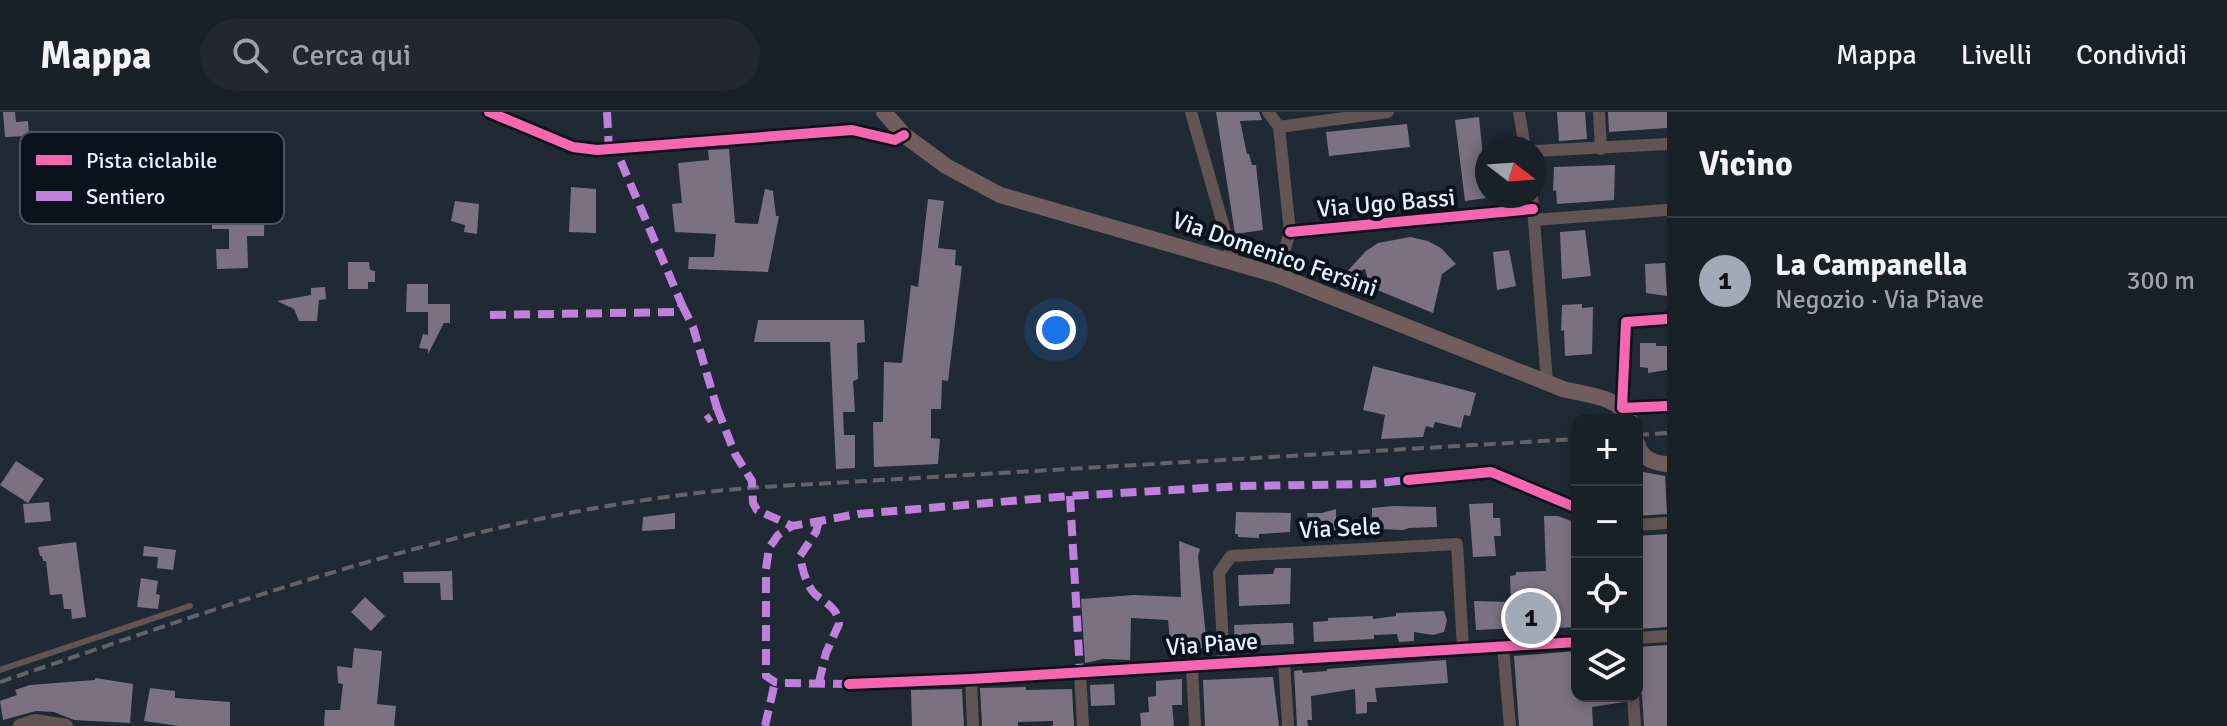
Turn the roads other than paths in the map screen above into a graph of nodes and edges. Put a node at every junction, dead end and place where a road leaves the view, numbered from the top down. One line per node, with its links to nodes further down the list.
1 (489, 112): 9 (street)
2 (884, 112): 9 (main road, Via Domenico Fersini)
3 (1191, 112): 17 (street)
4 (1268, 112): 8 (street)
5 (1388, 112): 8 (street)
6 (1519, 112): 10 (street)
7 (1599, 112): 12 (street)
8 (1279, 127): 16 (street)
9 (904, 135): 17 (main road, Via Domenico Fersini)
10 (1523, 136)
11 (1667, 144): 12 (street)
12 (1601, 149): 13 (street)
13 (1547, 151)
14 (1533, 208): 15 (street, Via Ugo Bassi); 16 (street, Via Ugo Bassi); 20 (street)
15 (1667, 210)
16 (1290, 232): 18 (street)
17 (1234, 263): 18 (main road, Via Domenico Fersini)
18 (1277, 275): 20 (main road, Via Domenico Fersini)
19 (1667, 319): 22 (street)
20 (1547, 382): 22 (main road, Via Domenico Fersini)
21 (1667, 406): 22 (street)
22 (1626, 414)
23 (1643, 455): 24 (main road)
24 (1667, 464)
25 (1408, 480): 26 (street)
26 (1571, 505)
27 (1667, 523): 28 (street)
28 (1643, 525)
29 (190, 606): 38 (lane)
30 (1667, 636): 31 (street)
31 (1643, 638)
32 (1571, 642): 33 (street, Via Piave)
33 (1503, 647): 34 (street, Via Piave); 49 (street)
34 (1463, 649): 35 (street, Via Piave); 36 (street, Via Sele)
35 (1284, 660): 36 (street, Via Piave); 48 (street)
36 (1224, 663): 37 (street, Via Piave)
37 (1192, 666): 39 (street, Via Piave); 47 (street)
38 (0, 670)
39 (1080, 672): 40 (street, Via Piave); 46 (street)
40 (971, 679): 41 (street, Via Piave); 45 (street)
41 (849, 684)
42 (1633, 702): 50 (street)
43 (20, 726): 44 (street)
44 (66, 726)
45 (973, 726)
46 (1083, 726)
47 (1195, 726)
48 (1288, 726)
49 (1510, 726)
50 (1635, 726)

